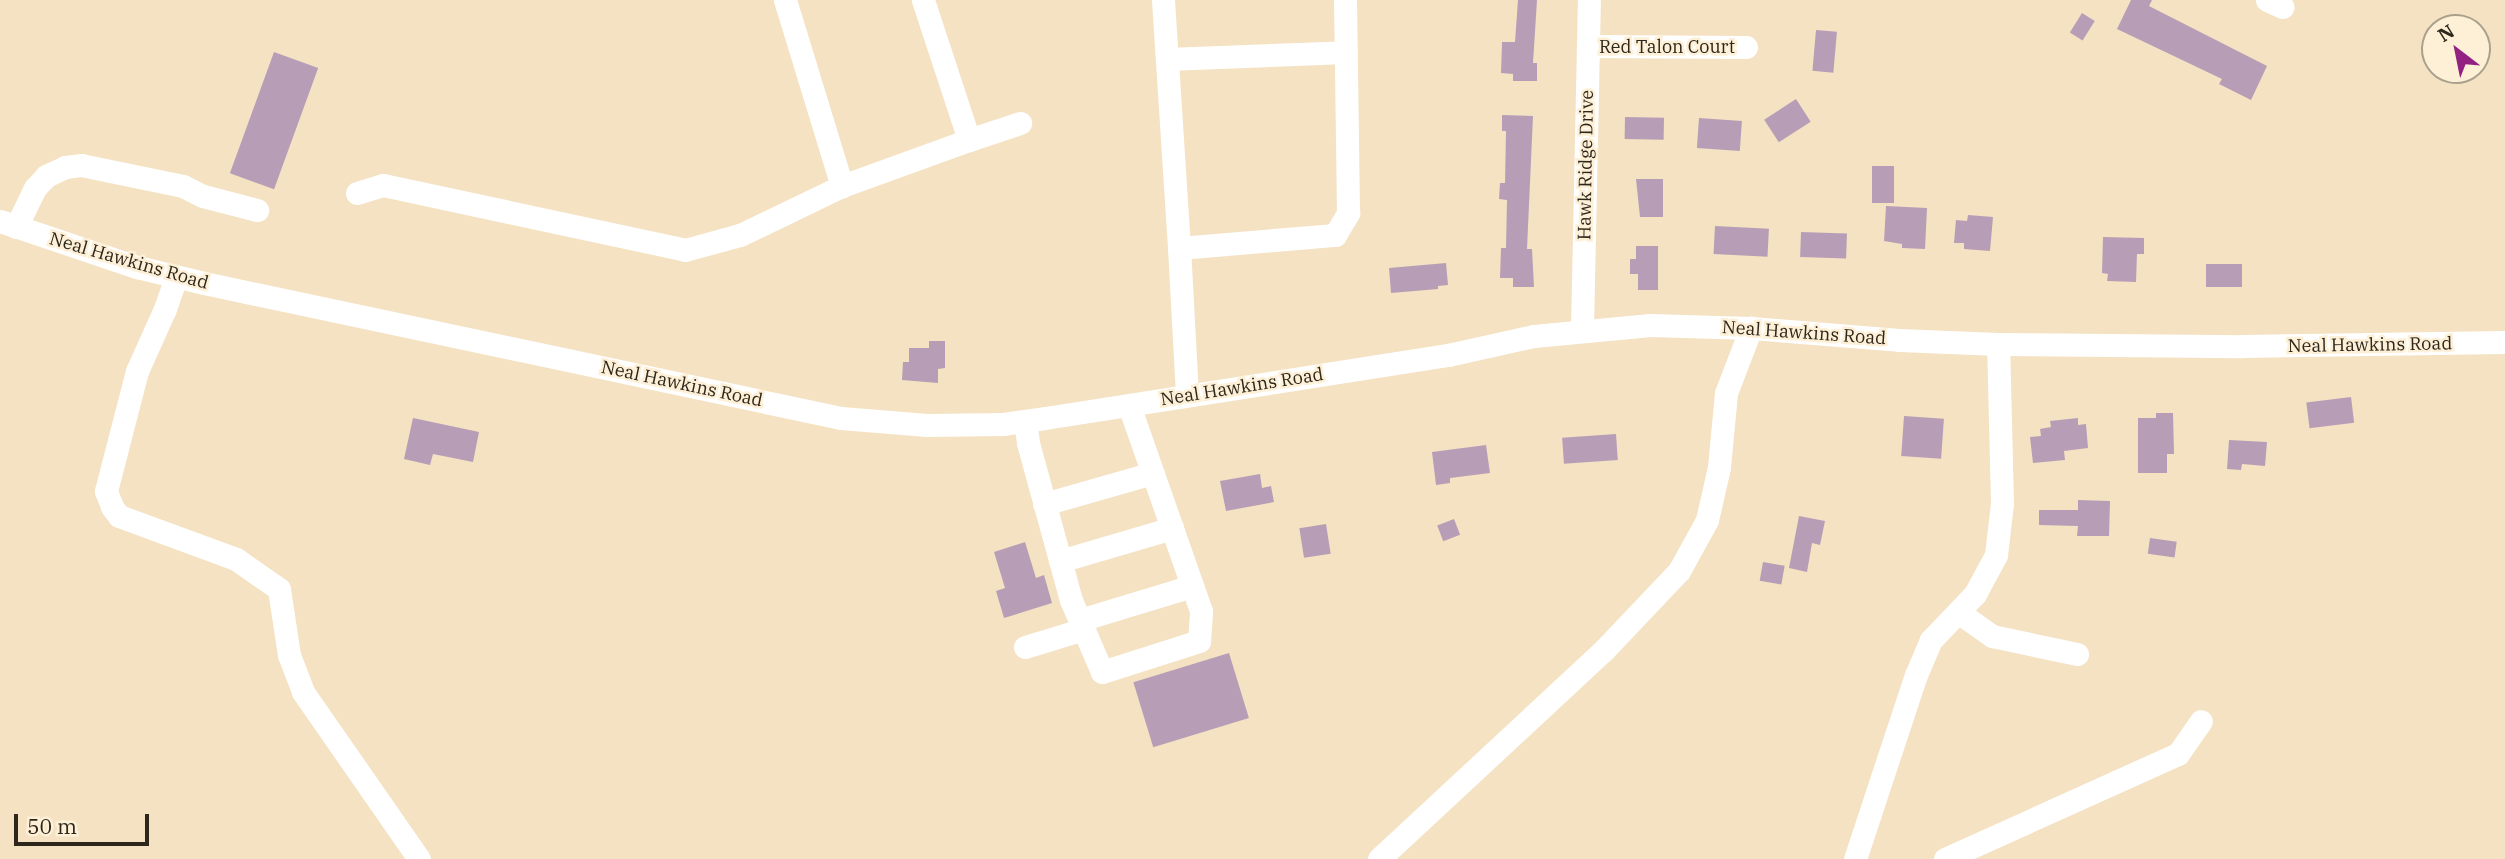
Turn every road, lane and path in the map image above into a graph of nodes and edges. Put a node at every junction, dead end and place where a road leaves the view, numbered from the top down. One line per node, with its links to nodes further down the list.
1 (785, 0): 12 (street)
2 (923, 0): 11 (street)
3 (1163, 0): 9 (street)
4 (1345, 0): 8 (street)
5 (1590, 0): 6 (street, Hawk Ridge Drive)
6 (1589, 46): 7 (street, Red Talon Court); 19 (street, Hawk Ridge Drive)
7 (1746, 47)
8 (1346, 51): 9 (street); 16 (street)
9 (1167, 59): 16 (street)
10 (1020, 123): 11 (street)
11 (969, 141): 12 (street)
12 (842, 186): 13 (street)
13 (357, 193)
14 (257, 210): 15 (street)
15 (8, 224): 17 (street, Neal Hawkins Road)
16 (1179, 248): 22 (street)
17 (176, 276): 24 (street, Neal Hawkins Road); 35 (street)
18 (1751, 328): 19 (street, Neal Hawkins Road); 21 (street, Neal Hawkins Road); 36 (street)
19 (1583, 330): 22 (street, Neal Hawkins Road)
20 (2505, 342): 21 (street, Neal Hawkins Road)
21 (1998, 344): 30 (street)
22 (1187, 396): 23 (street, Neal Hawkins Road)
23 (1129, 405): 24 (street, Neal Hawkins Road); 25 (street)
24 (1025, 421): 26 (street)
25 (1153, 473): 26 (street); 27 (street)
26 (1044, 504): 28 (street)
27 (1172, 528): 28 (street); 29 (street)
28 (1060, 561): 31 (street)
29 (1192, 586): 31 (street); 31 (street)
30 (1958, 612): 33 (street); 37 (street)
31 (1082, 625): 32 (street)
32 (1025, 647)
33 (2077, 654)
34 (2201, 721): 38 (street)
35 (419, 859)
36 (1380, 859)
37 (1855, 859)
38 (1945, 859)

